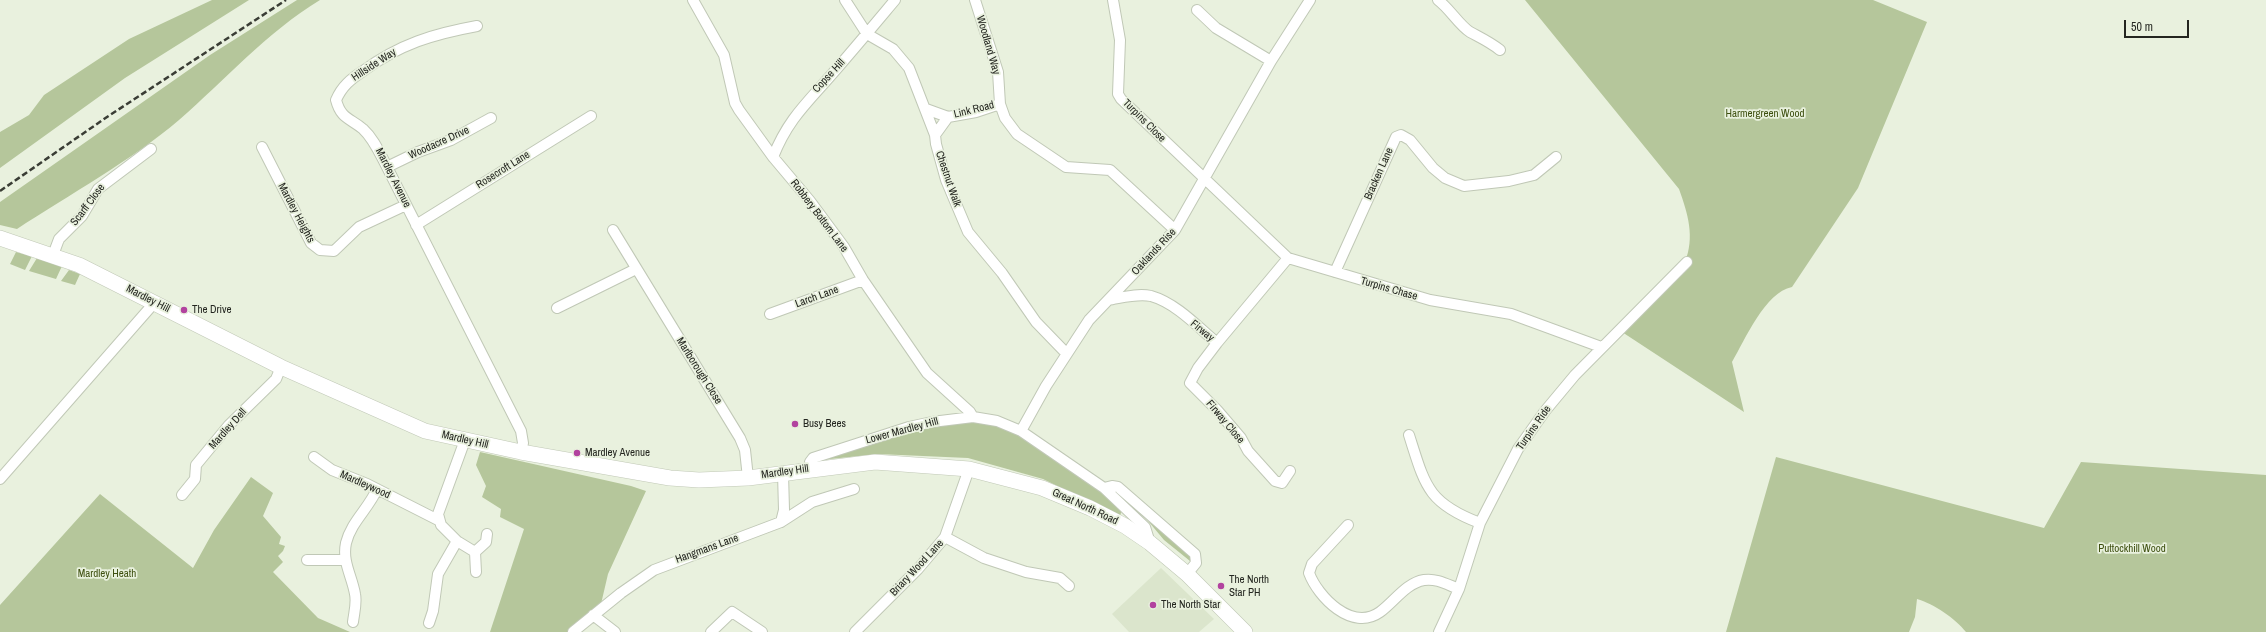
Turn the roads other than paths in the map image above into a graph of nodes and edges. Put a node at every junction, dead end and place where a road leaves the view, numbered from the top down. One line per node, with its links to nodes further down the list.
1 (693, 0): 23 (street, Robbery Bottom Lane)
2 (845, 0): 11 (street, Chestnut Walk)
3 (895, 0): 11 (street, Copse Hill)
4 (974, 0): 14 (street, Woodland Way)
5 (1113, 0): 26 (street, Turpins Close)
6 (1310, 0): 13 (street, Oaklands Rise)
7 (1438, 0): 8 (street)
8 (1451, 4): 12 (street)
9 (1197, 10): 13 (street)
10 (477, 26): 20 (street, Hillside Way)
11 (867, 34): 15 (street, Chestnut Walk); 23 (street, Copse Hill)
12 (1500, 50)
13 (1271, 61): 26 (street, Oaklands Rise)
14 (1000, 104): 17 (street, Link Road); 30 (street, Woodland Way)
15 (926, 109): 17 (street, Link Road); 19 (street, Chestnut Walk)
16 (591, 116): 28 (street, Rosecroft Lane)
17 (948, 117): 19 (street, Link Road)
18 (491, 118): 25 (street, Woodacre Drive)
19 (935, 135): 44 (street, Chestnut Walk)
20 (374, 142): 25 (street, Mardley Avenue)
21 (262, 147): 27 (street, Mardley Heights)
22 (151, 149): 32 (street, Scarff Close)
23 (773, 157): 37 (street, Robbery Bottom Lane)
24 (1556, 157): 36 (street, Bracken Lane)
25 (387, 167): 27 (street, Mardley Avenue)
26 (1205, 180): 30 (street, Oaklands Rise); 33 (street, Turpins Chase)
27 (406, 205): 28 (street, Mardley Avenue)
28 (416, 225): 50 (street, Mardley Avenue)
29 (613, 230): 35 (street, Marlborough Close)
30 (1175, 230): 38 (street, Oaklands Rise)
31 (0, 238): 32 (main road, Mardley Hill)
32 (53, 255): 39 (main road, Mardley Hill)
33 (1288, 258): 36 (street, Turpins Chase); 42 (street, Firway)
34 (1687, 262): 43 (street, Turpins Ride)
35 (636, 269): 40 (street); 57 (street, Marlborough Close)
36 (1335, 272): 43 (street, Turpins Chase)
37 (863, 280): 41 (street, Larch Lane); 46 (street, Robbery Bottom Lane)
38 (1108, 300): 42 (street, Firway); 44 (street, Oaklands Rise)
39 (155, 302): 45 (main road, Mardley Hill); 56 (street)
40 (557, 308)
41 (770, 314)
42 (1217, 343): 54 (street, Firway Close)
43 (1602, 347): 65 (street, Turpins Ride)
44 (1066, 353): 47 (street, Oaklands Rise)
45 (281, 367): 49 (main road, Mardley Hill); 61 (street, Mardley Dell)
46 (973, 417): 47 (street, Lower Mardley Hill); 52 (street, Lower Mardley Hill)
47 (1021, 431): 58 (street, Lower Mardley Hill)
48 (1409, 435): 65 (street)
49 (465, 440): 50 (main road, Mardley Hill); 62 (street)
50 (522, 452): 57 (main road, Mardley Hill)
51 (314, 457): 59 (street, Mardleywood)
52 (810, 468): 53 (main road, Mardley Hill); 55 (main road, Mardley Hill)
53 (969, 469): 63 (main road, Great North Road); 68 (street, Briary Wood Lane)
54 (1290, 471)
55 (783, 473): 57 (main road, Mardley Hill); 64 (street)
56 (0, 478)
57 (748, 478)
58 (1104, 488): 63 (street, Lower Mardley Hill); 74 (street, Lower Mardley Hill)
59 (377, 489): 62 (street, Mardleywood); 72 (street)
60 (854, 489): 64 (street, Hangmans Lane)
61 (182, 495)
62 (438, 520): 69 (street, Mardleywood)
63 (1128, 520): 74 (main road, Great North Road)
64 (781, 522): 77 (street, Hangmans Lane)
65 (1480, 522): 76 (street, Turpins Ride)
66 (1348, 525): 76 (street)
67 (487, 534): 70 (street)
68 (945, 537): 75 (street); 84 (street, Briary Wood Lane)
69 (457, 541): 70 (street, Mardleywood); 79 (street)
70 (475, 552): 73 (street)
71 (307, 560): 72 (street)
72 (345, 560): 78 (street)
73 (476, 572)
74 (1187, 574): 85 (main road, Great North Road)
75 (1069, 586)
76 (1459, 589): 86 (street, Turpins Ride)
77 (593, 615): 80 (street, Hangmans Lane); 81 (street)
78 (353, 622)
79 (429, 623)
80 (573, 632)
81 (615, 632)
82 (711, 632): 83 (street)
83 (762, 632)
84 (854, 632)
85 (1245, 632)
86 (1439, 632)

